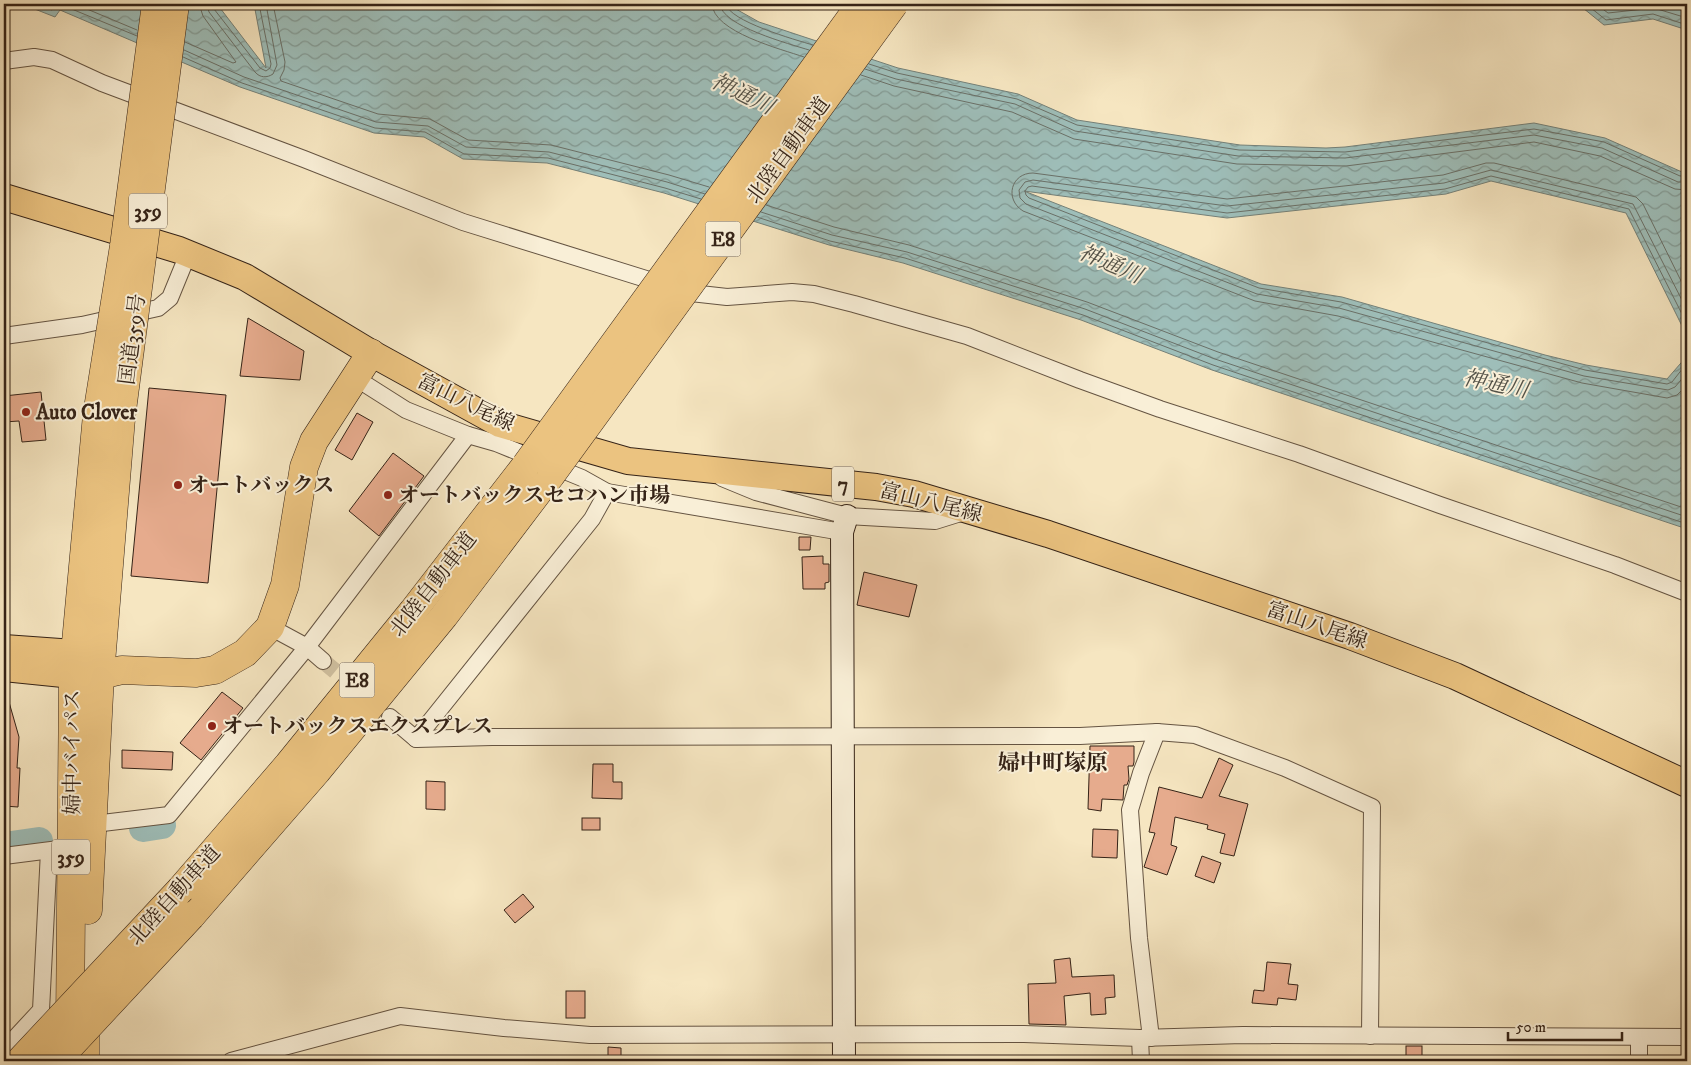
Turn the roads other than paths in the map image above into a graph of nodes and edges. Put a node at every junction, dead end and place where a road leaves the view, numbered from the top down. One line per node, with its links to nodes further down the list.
1 (156, 4): 11 (highway, 国道359号 / 359, bridge)
2 (175, 4): 11 (highway, 国道359号 / 359, bridge)
3 (861, 4): 40 (highway, 北陸自動車道 / E8, bridge)
4 (894, 4): 41 (highway, 北陸自動車道 / E8, bridge)
5 (4, 61): 17 (street)
6 (4, 197): 7 (main road, 富山八尾線 / 7)
7 (188, 254): 8 (street); 9 (main road, 富山八尾線 / 7)
8 (4, 336)
9 (371, 353): 10 (highway); 13 (main road, 富山八尾線 / 7)
10 (354, 377): 12 (street); 18 (highway)
11 (109, 416): 22 (highway, 国道359号 / 359); 23 (highway, 国道359号 / 359)
12 (468, 435): 14 (street); 20 (street)
13 (699, 469): 15 (main road, 富山八尾線 / 7); 16 (street)
14 (608, 492): 16 (street); 28 (street)
15 (968, 511): 16 (street); 29 (main road, 富山八尾線 / 7)
16 (845, 524): 27 (street)
17 (1687, 593)
18 (270, 627): 20 (street); 23 (highway)
19 (4, 648): 22 (main road)
20 (307, 648): 21 (street); 30 (street)
21 (323, 661)
22 (73, 664): 23 (highway); 24 (main road); 31 (highway, 婦中バイパス / 359)
23 (108, 667): 30 (highway, 婦中バイパス / 359)
24 (4, 668)
25 (390, 717): 28 (street)
26 (1157, 732): 27 (street); 34 (street); 37 (street)
27 (844, 737): 28 (street); 33 (street)
28 (416, 739)
29 (1687, 784)
30 (94, 824): 43 (highway, 婦中バイパス / 359)
31 (60, 849): 32 (street); 38 (street); 42 (highway, 婦中バイパス / 359)
32 (4, 856)
33 (844, 1035): 37 (street); 39 (street); 45 (street)
34 (1370, 1036): 35 (street); 37 (street)
35 (1639, 1037): 36 (street); 47 (street)
36 (1687, 1037)
37 (1146, 1038): 46 (street)
38 (4, 1050)
39 (249, 1059): 44 (street)
40 (20, 1061)
41 (56, 1061)
42 (70, 1061)
43 (85, 1061)
44 (231, 1061)
45 (844, 1061)
46 (1141, 1061)
47 (1639, 1061)

